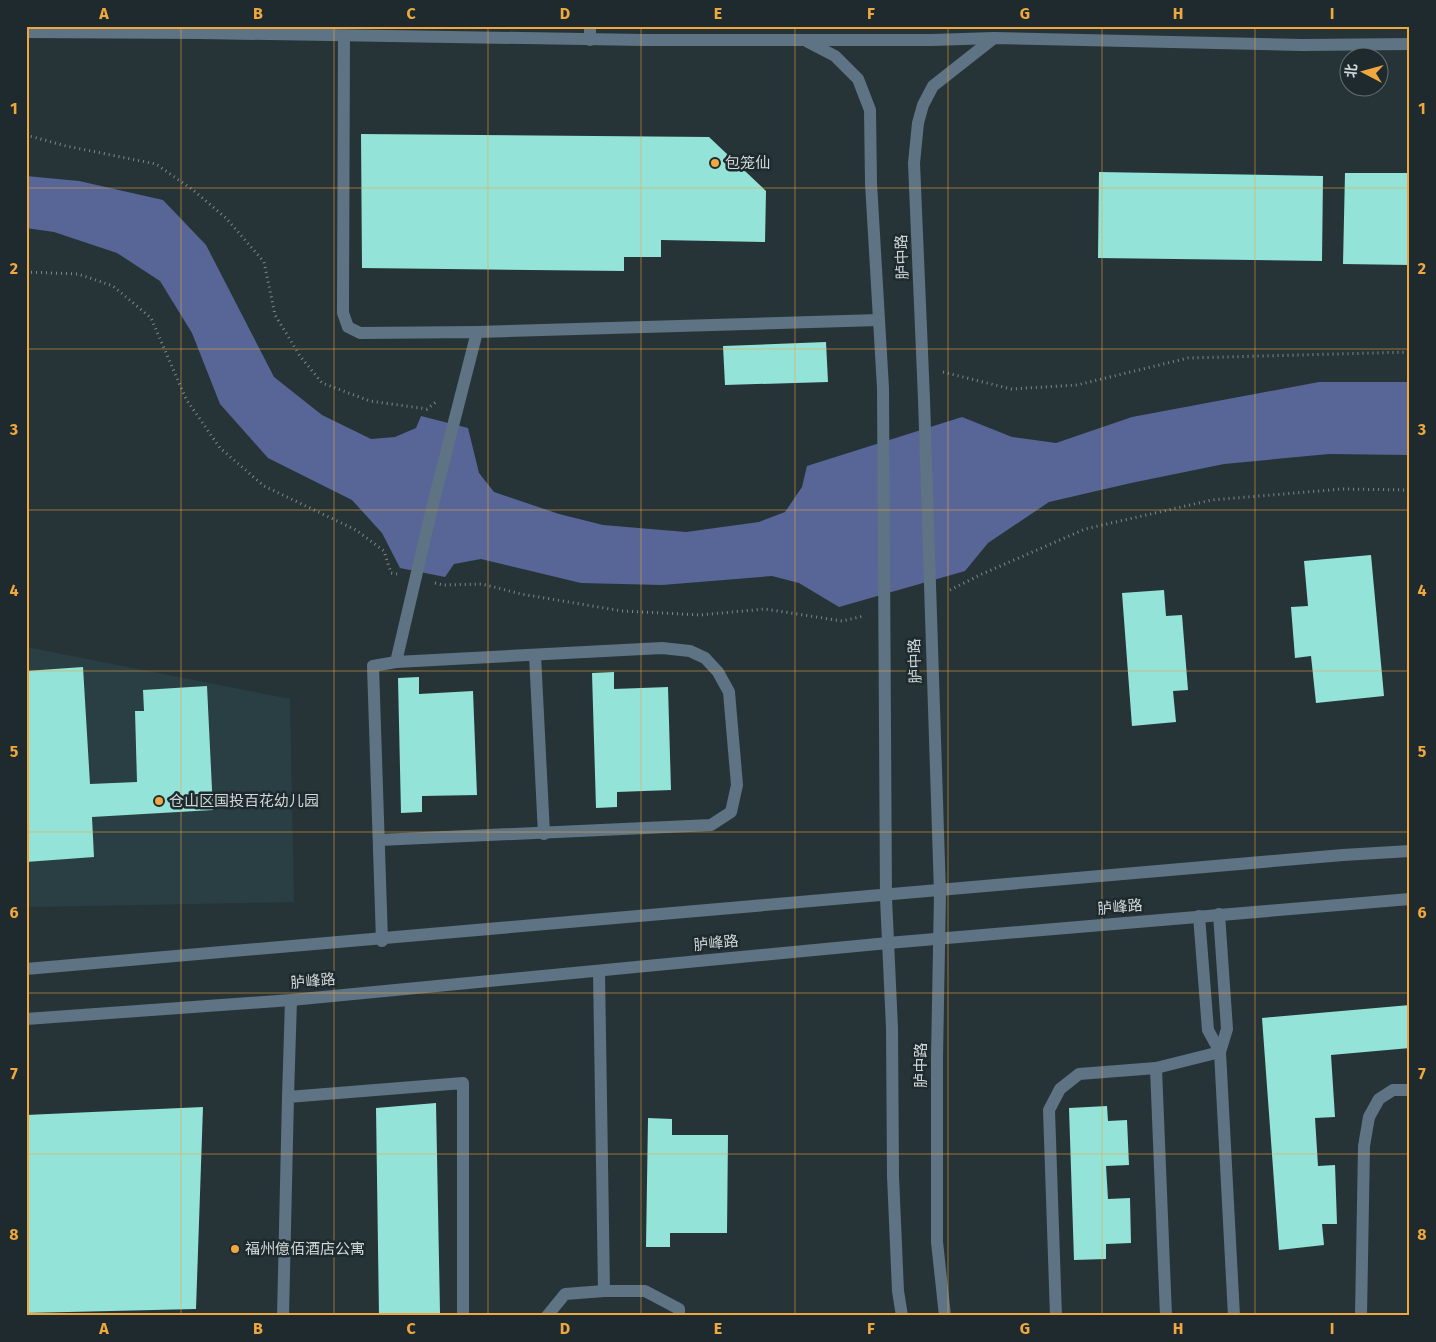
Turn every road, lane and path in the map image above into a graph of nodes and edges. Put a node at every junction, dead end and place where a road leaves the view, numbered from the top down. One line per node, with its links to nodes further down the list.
1 (590, 26): 6 (street)
2 (26, 32): 4 (street)
3 (518, 32): 4 (street); 6 (street)
4 (344, 36): 12 (street)
5 (994, 38): 7 (street); 8 (street); 14 (street, 胪中路)
6 (590, 40): 7 (street)
7 (806, 41): 11 (street, 胪中路)
8 (1410, 44)
9 (26, 136): 15 (path)
10 (26, 272): 17 (path)
11 (879, 320): 12 (street); 27 (street, 胪中路)
12 (476, 332): 15 (street)
13 (1410, 352): 14 (path)
14 (923, 367): 19 (street, 胪中路)
15 (459, 401): 18 (street)
16 (1410, 490): 19 (path)
17 (384, 552)
18 (415, 579): 20 (path); 22 (street)
19 (930, 601): 26 (street, 胪中路)
20 (842, 621)
21 (535, 655): 22 (street); 23 (street); 23 (street)
22 (396, 662): 24 (street)
23 (544, 834): 24 (street)
24 (378, 840): 32 (street)
25 (1410, 851): 26 (street, 胪峰路)
26 (940, 893): 27 (street, 胪峰路); 31 (street, 胪中路)
27 (886, 898): 32 (street, 胪峰路); 33 (street, 胪中路)
28 (1410, 899): 29 (street, 胪峰路)
29 (1219, 914): 30 (street, 胪峰路); 38 (street)
30 (1199, 916): 31 (street, 胪峰路); 38 (street)
31 (939, 938): 33 (street, 胪峰路); 48 (street, 胪中路)
32 (382, 941): 34 (street, 胪峰路)
33 (888, 943): 35 (street, 胪峰路); 47 (street, 胪中路)
34 (26, 969)
35 (599, 971): 36 (street, 胪峰路); 42 (street)
36 (291, 1000): 37 (street, 胪峰路); 41 (street)
37 (26, 1019)
38 (1220, 1052): 39 (street); 51 (street)
39 (1156, 1068): 49 (street); 50 (street)
40 (1410, 1090): 52 (street)
41 (288, 1096): 43 (street); 44 (street)
42 (604, 1291): 45 (street); 46 (street)
43 (283, 1316)
44 (464, 1316)
45 (547, 1316)
46 (679, 1316)
47 (902, 1316)
48 (945, 1316)
49 (1056, 1316)
50 (1166, 1316)
51 (1234, 1316)
52 (1361, 1316)

